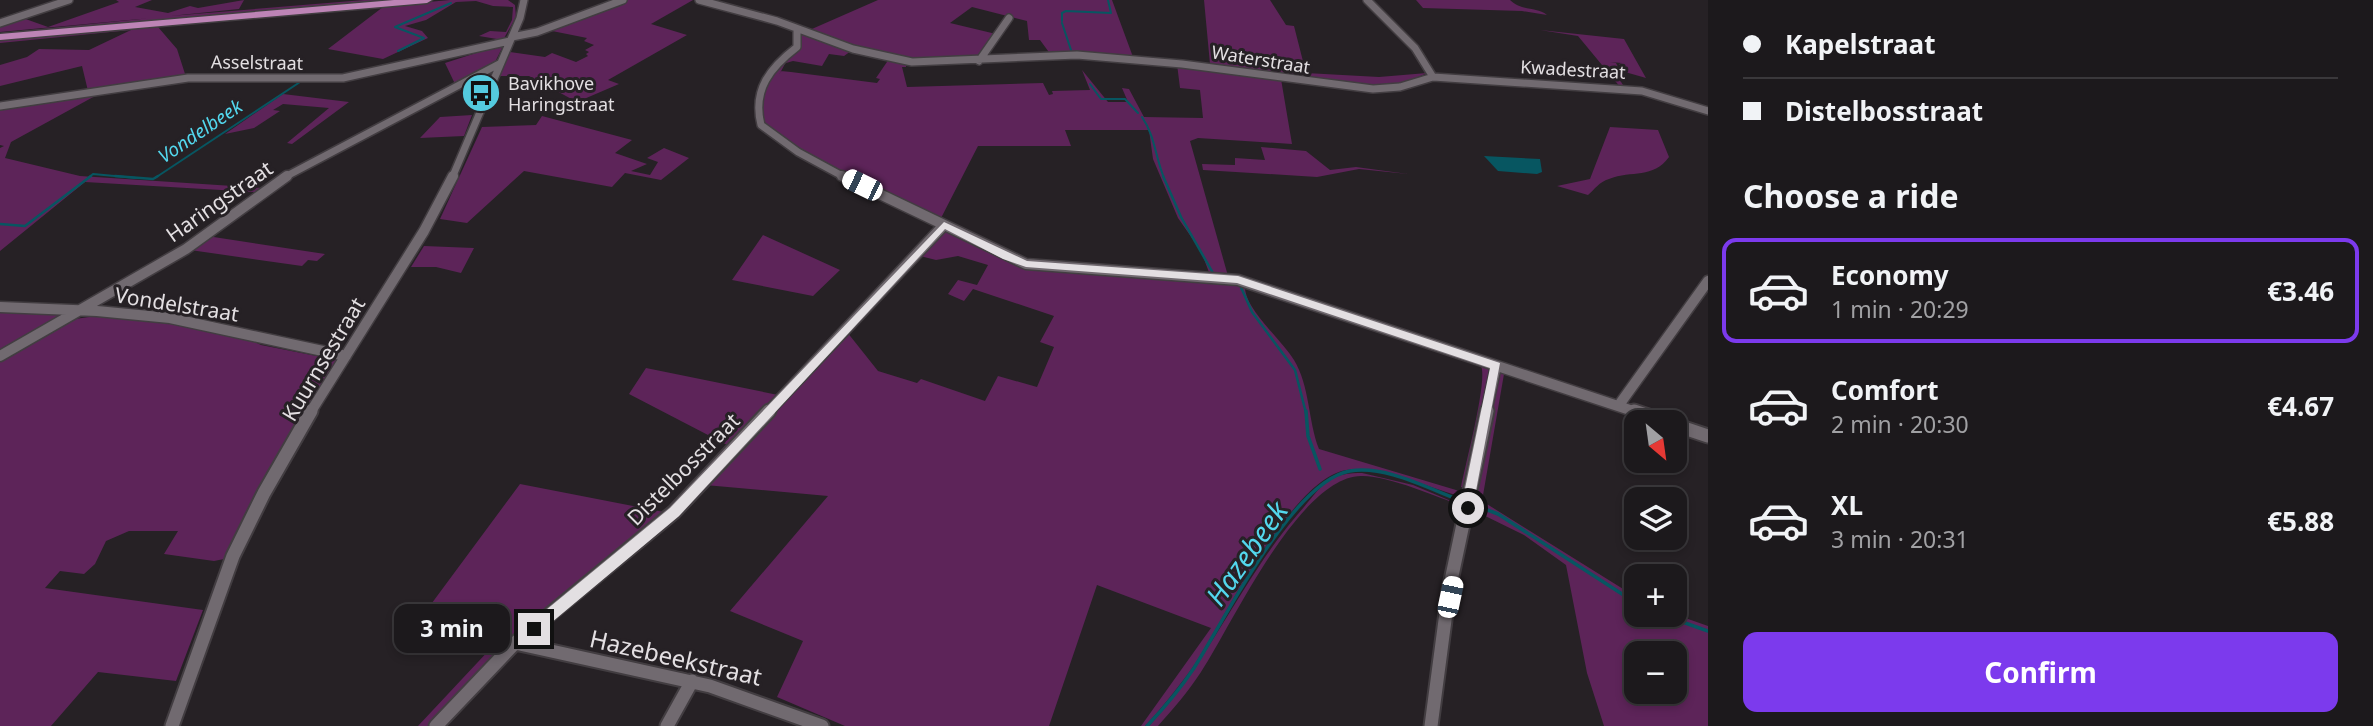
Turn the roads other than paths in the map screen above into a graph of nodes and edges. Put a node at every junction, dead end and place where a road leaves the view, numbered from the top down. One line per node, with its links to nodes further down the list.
1 (69, 0): 10 (street)
2 (427, 0): 12 (main road)
3 (524, 0): 8 (street, Kuurnsestraat)
4 (533, 0): 8 (street, Kuurnsestraat)
5 (624, 0): 13 (street)
6 (699, 0): 11 (street, Waterstraat)
7 (1367, 0): 16 (street)
8 (520, 18): 13 (street, Kuurnsestraat)
9 (1009, 18): 14 (street)
10 (0, 23)
11 (797, 30): 14 (street, Waterstraat); 19 (street)
12 (0, 38)
13 (511, 39): 15 (street, Kuurnsestraat); 17 (street, Asselstraat)
14 (979, 61): 16 (street, Waterstraat)
15 (499, 64): 22 (street, Haringstraat); 24 (street, Kuurnsestraat)
16 (1433, 77): 18 (street, Kwadestraat)
17 (0, 106)
18 (1708, 111)
19 (944, 225): 25 (street); 30 (street, Distelbosstraat)
20 (1708, 281): 26 (street)
21 (0, 307): 22 (street, Vondelstraat)
22 (82, 310): 23 (street, Haringstraat); 24 (street, Vondelstraat)
23 (0, 356)
24 (346, 356): 32 (street, Kuurnsestraat)
25 (1496, 366): 26 (street); 36 (street)
26 (1619, 405): 27 (street)
27 (1633, 410)
28 (1687, 429): 29 (street)
29 (1708, 436)
30 (515, 643): 31 (street, Hazebeekstraat); 33 (street, Distelbosstraat)
31 (692, 681): 34 (street); 35 (street, Hazebeekstraat)
32 (172, 726)
33 (436, 726)
34 (667, 726)
35 (822, 726)
36 (1431, 726)

